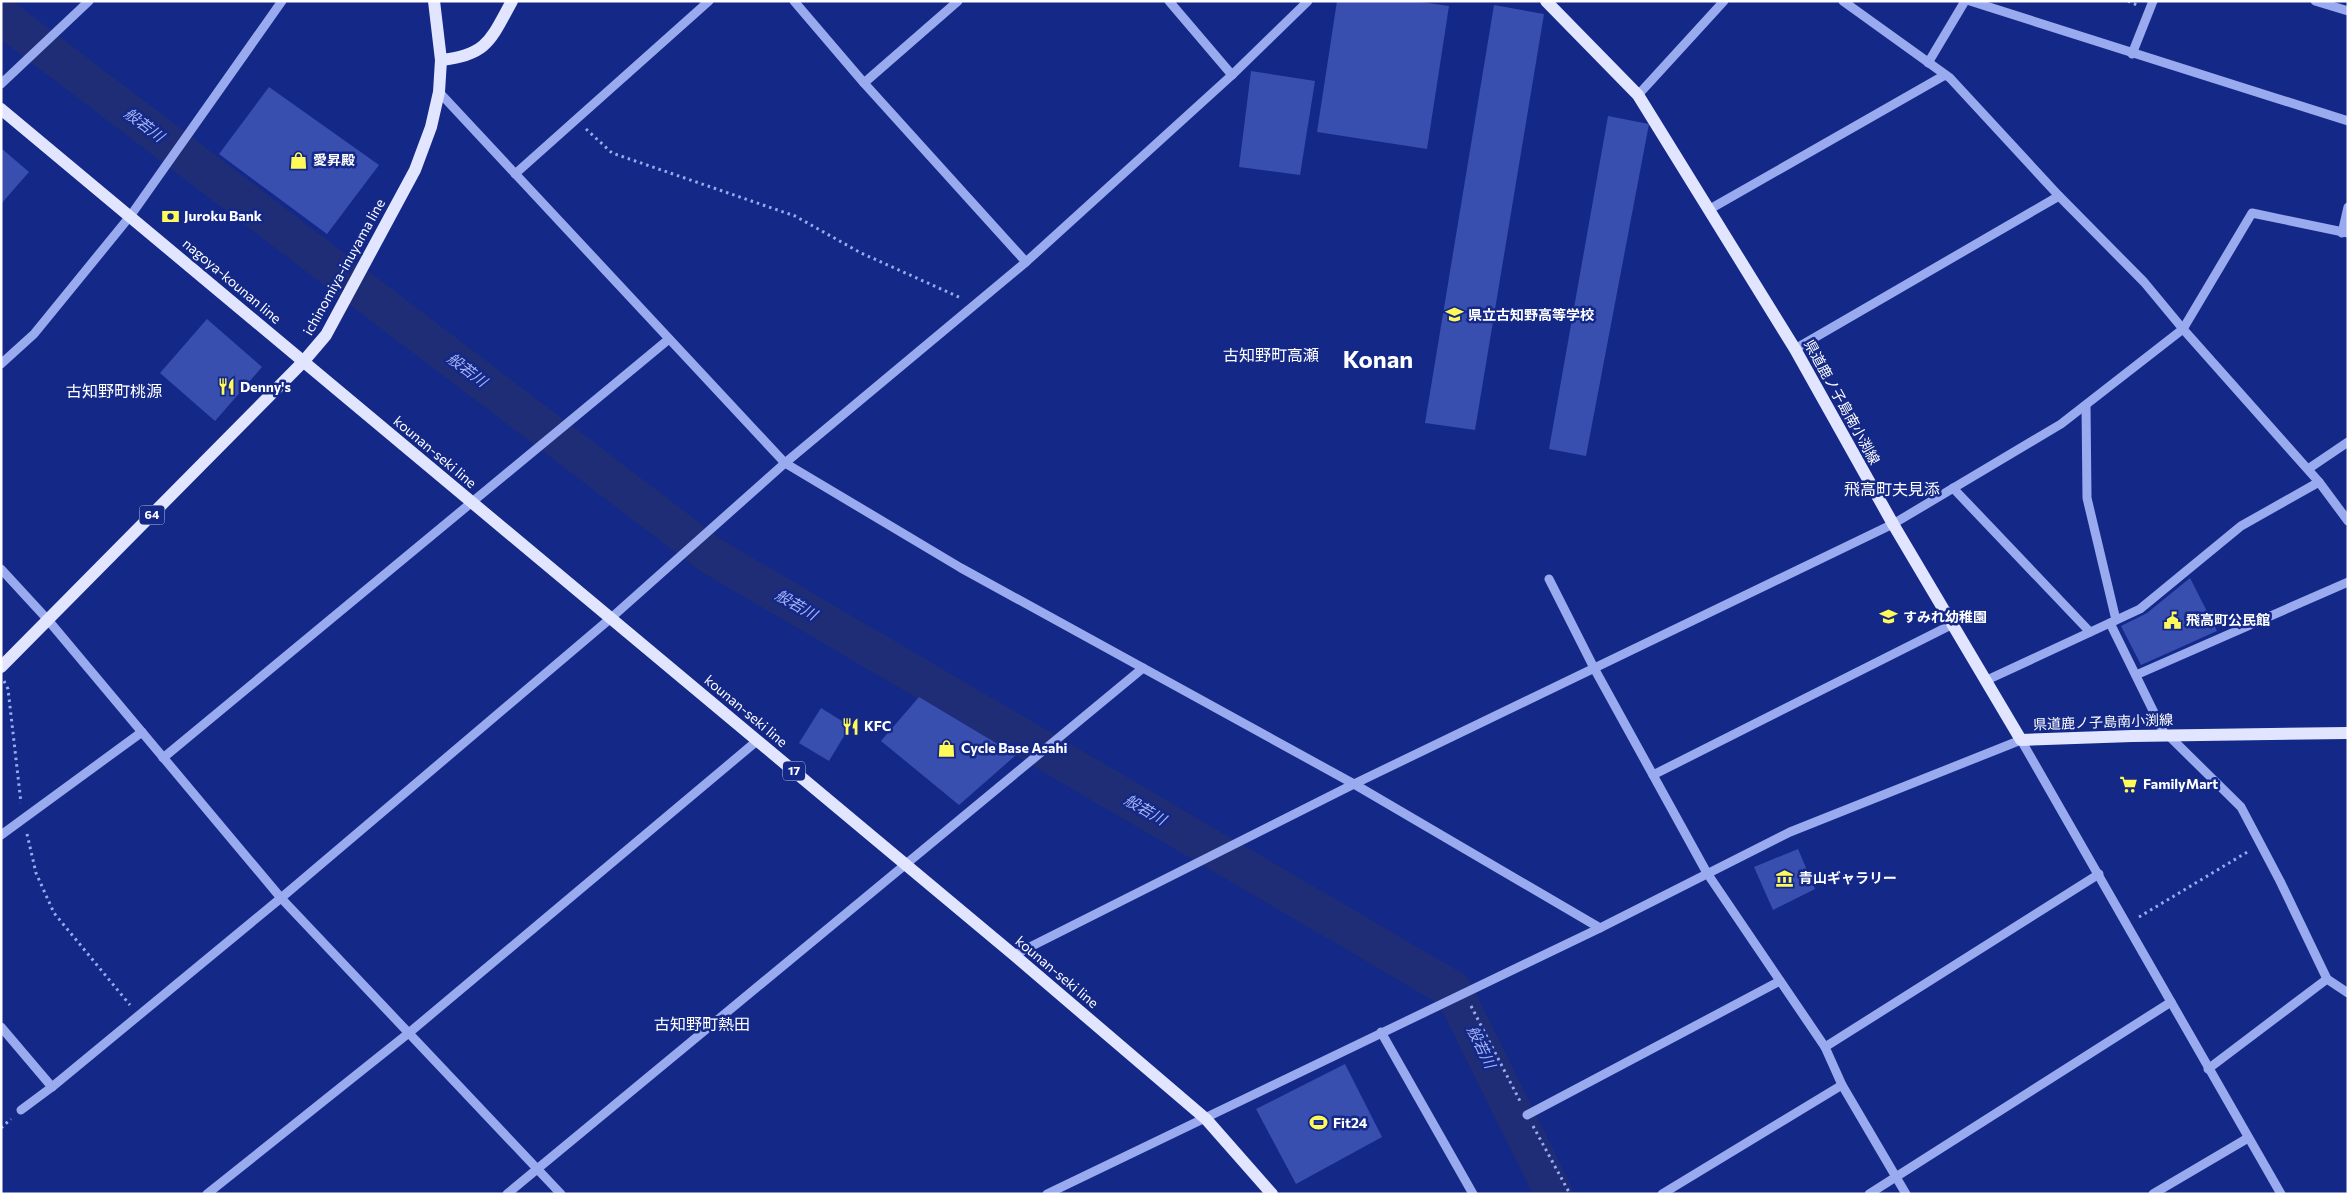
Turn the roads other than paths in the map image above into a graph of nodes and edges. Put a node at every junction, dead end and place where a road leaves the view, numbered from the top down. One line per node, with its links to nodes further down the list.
1 (89, 1): 24 (street)
2 (282, 1): 33 (street)
3 (434, 1): 19 (main road, ichinomiya-inuyama line / 64)
4 (512, 1): 19 (main road)
5 (709, 1): 29 (street)
6 (794, 1): 23 (street)
7 (958, 1): 23 (street)
8 (1169, 1): 22 (street)
9 (1308, 1): 22 (street)
10 (1546, 1): 26 (main road, 県道鹿ノ子島南小渕線)
11 (1724, 1): 26 (street)
12 (1843, 1): 20 (street)
13 (1965, 1): 20 (street)
14 (1970, 1): 18 (street)
15 (2153, 1): 18 (street)
16 (2315, 1): 17 (street)
17 (2348, 11)
18 (2132, 54): 28 (street)
19 (441, 60): 25 (main road, ichinomiya-inuyama line / 64)
20 (1928, 63): 21 (street)
21 (1944, 75): 30 (street); 32 (street)
22 (1232, 76): 35 (street)
23 (864, 83): 35 (street)
24 (1, 84)
25 (439, 92): 29 (street); 39 (main road, ichinomiya-inuyama line / 64)
26 (1638, 95): 32 (main road, 県道鹿ノ子島南小渕線)
27 (1, 108): 33 (main road, nagoya-kounan line)
28 (2348, 121)
29 (515, 174): 37 (street)
30 (2059, 196): 36 (street); 38 (street)
31 (2348, 207): 34 (street)
32 (1710, 209): 38 (main road, 県道鹿ノ子島南小渕線)
33 (131, 215): 39 (main road, nagoya-kounan line); 40 (street)
34 (2345, 233): 36 (street)
35 (1026, 262): 43 (street)
36 (2183, 329): 41 (street); 44 (street)
37 (669, 338): 43 (street); 47 (street)
38 (1795, 348): 49 (main road, 県道鹿ノ子島南小渕線)
39 (304, 362): 47 (main road, kounan-seki line / 17); 54 (main road, ichinomiya-inuyama line / 64)
40 (1, 364)
41 (2086, 405): 46 (street); 55 (street)
42 (2348, 442): 44 (street)
43 (785, 463): 53 (street); 59 (street)
44 (2308, 468): 45 (street)
45 (2319, 482): 48 (street); 55 (street)
46 (1953, 488): 49 (street); 57 (street)
47 (470, 501): 53 (main road, kounan-seki line / 17); 68 (street)
48 (2348, 521)
49 (1893, 524): 56 (main road, 県道鹿ノ子島南小渕線); 60 (street)
50 (1, 570): 54 (street)
51 (1548, 579): 60 (street)
52 (2348, 582): 61 (street)
53 (611, 618): 66 (main road, kounan-seki line / 17); 75 (street)
54 (48, 620): 58 (main road, ichinomiya-inuyama line / 64); 63 (street)
55 (2113, 622): 57 (street); 61 (street)
56 (1953, 624): 62 (main road, 県道鹿ノ子島南小渕線); 69 (street)
57 (2090, 632): 62 (street)
58 (1, 667)
59 (1143, 668): 70 (street); 72 (street)
60 (1594, 668): 69 (street); 70 (street)
61 (2136, 675): 65 (street)
62 (1987, 680): 67 (main road, 県道鹿ノ子島南小渕線)
63 (142, 732): 68 (street); 71 (street)
64 (2348, 733): 65 (main road, 県道鹿ノ子島南小渕線)
65 (2167, 735): 67 (main road, 県道鹿ノ子島南小渕線); 78 (street)
66 (758, 740): 72 (main road, kounan-seki line / 17); 83 (street)
67 (2021, 740): 73 (street); 74 (street)
68 (163, 758): 75 (street)
69 (1653, 775): 73 (street)
70 (1354, 784): 76 (street); 77 (street)
71 (1, 835)
72 (906, 865): 77 (main road, kounan-seki line / 17); 93 (street)
73 (1707, 873): 76 (street); 79 (street)
74 (2099, 874): 81 (street); 85 (street)
75 (281, 898): 83 (street); 88 (street)
76 (1600, 928): 84 (street)
77 (1014, 955): 91 (main road, kounan-seki line / 17)
78 (2327, 979): 80 (street); 86 (street)
79 (1780, 981): 85 (street); 90 (street)
80 (2348, 993)
81 (2171, 1002): 86 (street); 94 (street)
82 (1, 1027): 88 (street)
83 (410, 1032): 93 (street); 95 (street)
84 (1381, 1032): 91 (street); 100 (street)
85 (1825, 1047): 87 (street)
86 (2208, 1069): 92 (street)
87 (1842, 1085): 94 (street); 101 (street)
88 (52, 1087): 89 (street)
89 (21, 1110)
90 (1527, 1115)
91 (1206, 1119): 98 (street); 99 (main road, kounan-seki line / 17)
92 (2248, 1138): 104 (street); 105 (street)
93 (538, 1169): 96 (street); 97 (street)
94 (1896, 1178): 102 (street); 103 (street)
95 (207, 1194)
96 (507, 1194)
97 (561, 1194)
98 (1047, 1194)
99 (1272, 1194)
100 (1473, 1194)
101 (1662, 1194)
102 (1869, 1194)
103 (1906, 1194)
104 (2153, 1194)
105 (2281, 1194)

